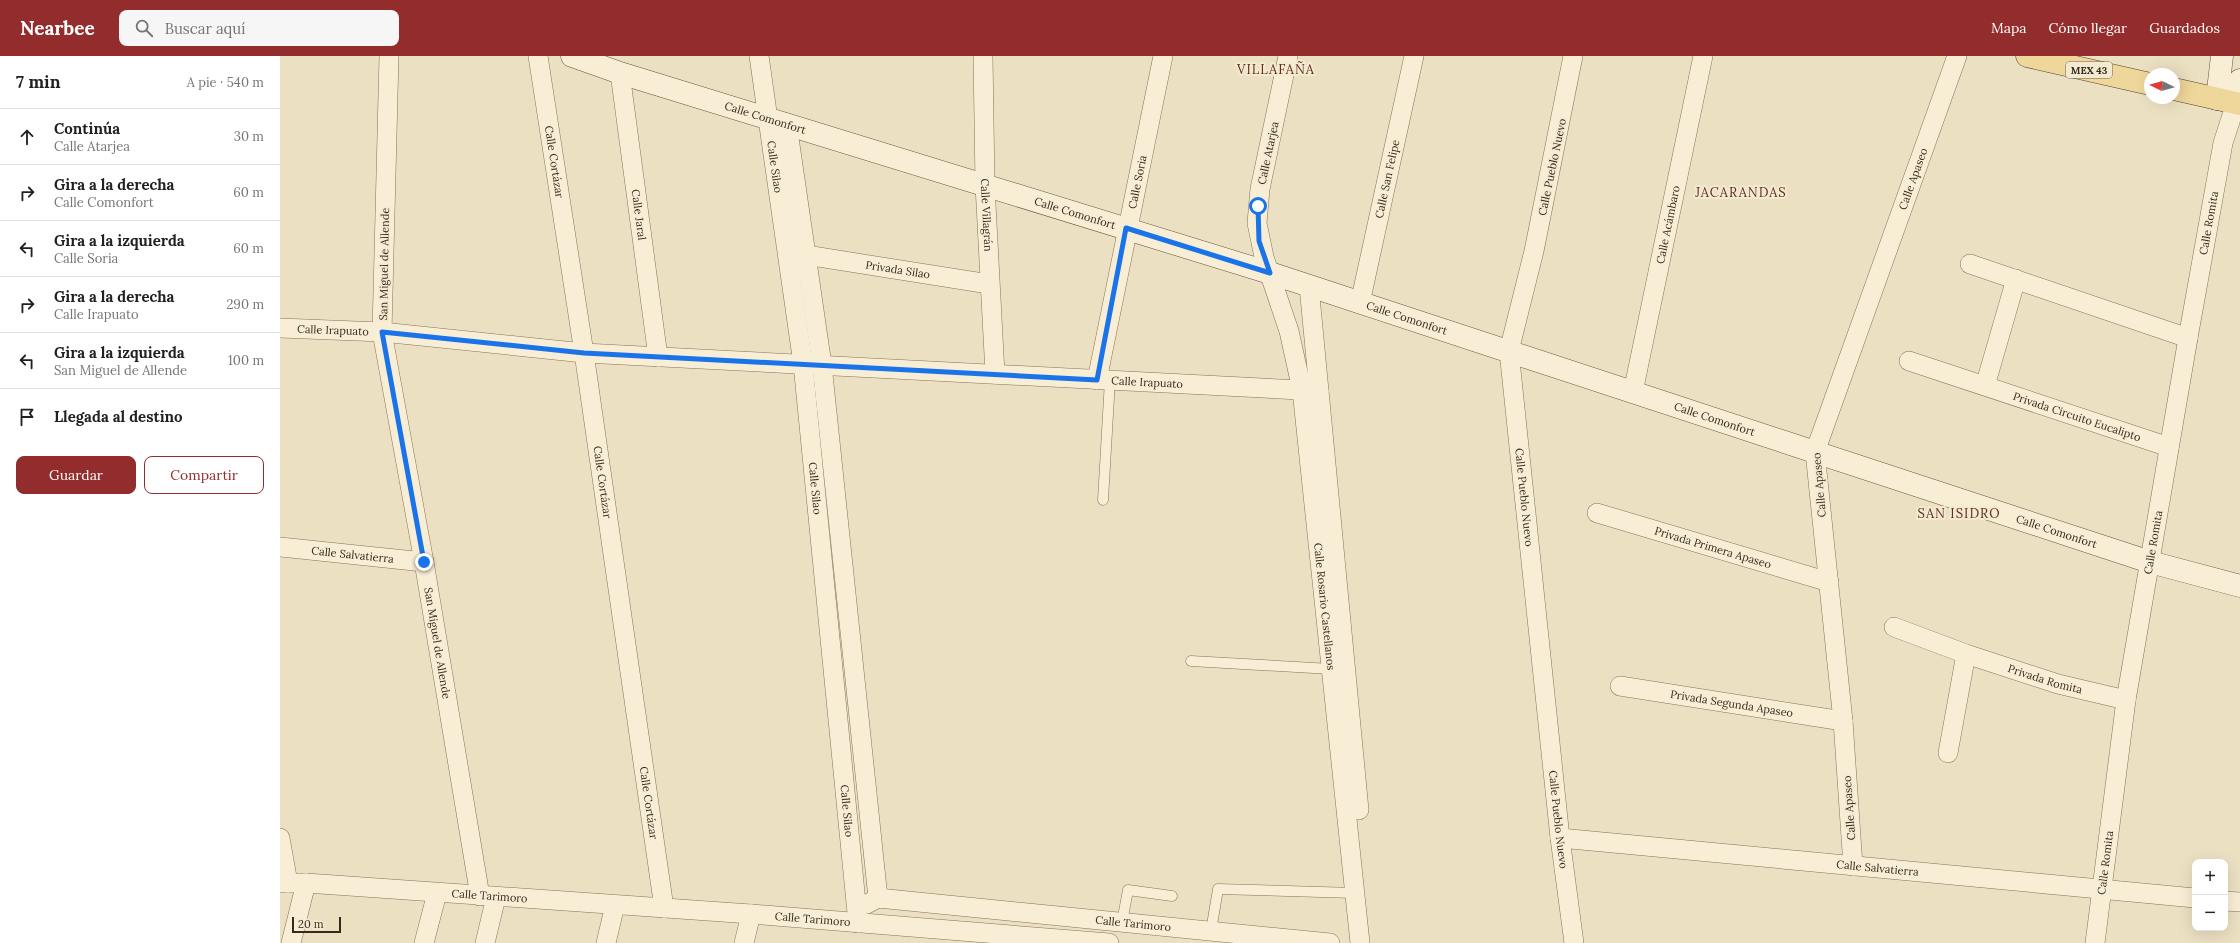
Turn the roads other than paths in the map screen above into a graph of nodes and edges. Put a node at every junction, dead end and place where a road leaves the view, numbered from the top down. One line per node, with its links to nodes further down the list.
1 (389, 56): 30 (street, San Miguel de Allende)
2 (538, 56): 33 (street, Calle Cortázar)
3 (572, 56): 14 (street, Calle Comonfort)
4 (759, 56): 19 (street, Calle Silao)
5 (983, 56): 20 (street, Calle Villagrán)
6 (1162, 56): 21 (street, Calle Soria)
7 (1288, 56): 24 (street, Calle Atarjea)
8 (1414, 56): 28 (street, Calle San Felipe)
9 (1573, 56): 32 (street, Calle Pueblo Nuevo)
10 (1703, 56): 41 (street, Calle Acámbaro)
11 (1957, 56): 43 (street, Calle Apaseo)
12 (2028, 56): 16 (main road, MEX 43)
13 (2222, 56): 18 (street)
14 (620, 73): 19 (street, Calle Comonfort); 34 (street, Calle Jaral)
15 (2240, 80): 18 (street)
16 (2144, 83)
17 (2180, 90): 18 (main road)
18 (2231, 102): 31 (street, Calle Romita)
19 (778, 122): 20 (street, Calle Comonfort); 22 (street, Calle Silao); 36 (street, Calle Silao)
20 (985, 185): 21 (street, Calle Comonfort); 26 (street, Calle Villagrán)
21 (1126, 228): 24 (street, Calle Comonfort); 38 (street, Calle Soria)
22 (806, 255): 26 (street, Privada Silao); 36 (street, Calle Silao)
23 (1970, 264): 25 (street)
24 (1270, 273): 27 (street, Calle Comonfort); 40 (street, Calle Rosario Castellanos)
25 (2016, 279): 31 (street); 39 (street)
26 (989, 284): 37 (street, Calle Villagrán)
27 (1309, 286): 28 (street, Calle Comonfort); 40 (street, Calle Rosario Castellanos)
28 (1360, 303): 32 (street, Calle Comonfort)
29 (280, 328): 30 (street, Calle Irapuato)
30 (382, 332): 33 (street, Calle Irapuato); 47 (street, San Miguel de Allende)
31 (2188, 338): 42 (street, Calle Romita)
32 (1509, 352): 41 (street, Calle Comonfort); 60 (street, Calle Pueblo Nuevo)
33 (584, 353): 34 (street, Calle Irapuato); 73 (street, Calle Cortázar)
34 (658, 357): 36 (street, Calle Irapuato)
35 (1909, 361): 39 (street, Privada Circuito Eucalipto)
36 (813, 365): 37 (street, Calle Irapuato); 68 (street, Calle Silao); 76 (street, Calle Silao)
37 (995, 374): 38 (street, Calle Irapuato)
38 (1103, 380): 40 (street, Calle Irapuato); 44 (lane)
39 (1985, 386): 42 (street, Privada Circuito Eucalipto)
40 (1310, 391): 54 (street, Calle Rosario Castellanos); 87 (street, Calle Rosario Castellanos)
41 (1633, 392): 43 (street, Calle Comonfort)
42 (2169, 447): 48 (street, Calle Romita)
43 (1815, 452): 48 (street, Calle Comonfort); 49 (street, Calle Apaseo)
44 (1103, 500)
45 (1597, 512): 49 (street, Privada Primera Apaseo)
46 (280, 547): 47 (street, Calle Salvatierra)
47 (424, 562): 67 (street, San Miguel de Allende)
48 (2150, 562): 50 (street, Calle Comonfort); 56 (street, Calle Romita)
49 (1829, 582): 57 (street, Calle Apaseo)
50 (2240, 586)
51 (1894, 627): 52 (street, Privada Romita)
52 (1966, 654): 56 (street, Privada Romita); 58 (street)
53 (1191, 661): 54 (lane)
54 (1331, 669): 65 (street, Calle Rosario Castellanos)
55 (1620, 686): 57 (street, Privada Segunda Apaseo)
56 (2126, 700): 63 (street, Calle Romita)
57 (1843, 721): 61 (street, Calle Apaseo)
58 (1948, 753)
59 (280, 838): 62 (street)
60 (1560, 838): 61 (street, Calle Salvatierra); 88 (street, Calle Pueblo Nuevo)
61 (1853, 866): 63 (street, Calle Salvatierra)
62 (291, 883): 64 (street, Calle Tarimoro); 79 (street)
63 (2101, 890): 69 (street, Calle Salvatierra); 89 (street, Calle Romita)
64 (436, 893): 67 (street, Calle Tarimoro); 80 (street)
65 (1355, 893): 78 (lane); 86 (street, Calle Rosario Castellanos)
66 (1172, 896): 75 (lane)
67 (488, 897): 72 (street, Calle Tarimoro); 81 (street)
68 (878, 898): 75 (street, Calle Tarimoro); 76 (street, Calle Tarimoro)
69 (2192, 898)
70 (2228, 901): 71 (street)
71 (2240, 902)
72 (615, 905): 73 (street, Calle Tarimoro); 82 (street)
73 (664, 908): 74 (street, Calle Tarimoro)
74 (751, 914): 76 (street, Calle Tarimoro); 83 (street)
75 (1122, 922): 78 (street, Calle Tarimoro)
76 (858, 923): 77 (street)
77 (941, 936): 84 (street)
78 (1210, 937): 85 (street, Calle Tarimoro)
79 (291, 943)
80 (424, 943)
81 (485, 943)
82 (606, 943)
83 (744, 943)
84 (1108, 943)
85 (1330, 943)
86 (1360, 943)
87 (1372, 943)
88 (1574, 943)
89 (2095, 943)

